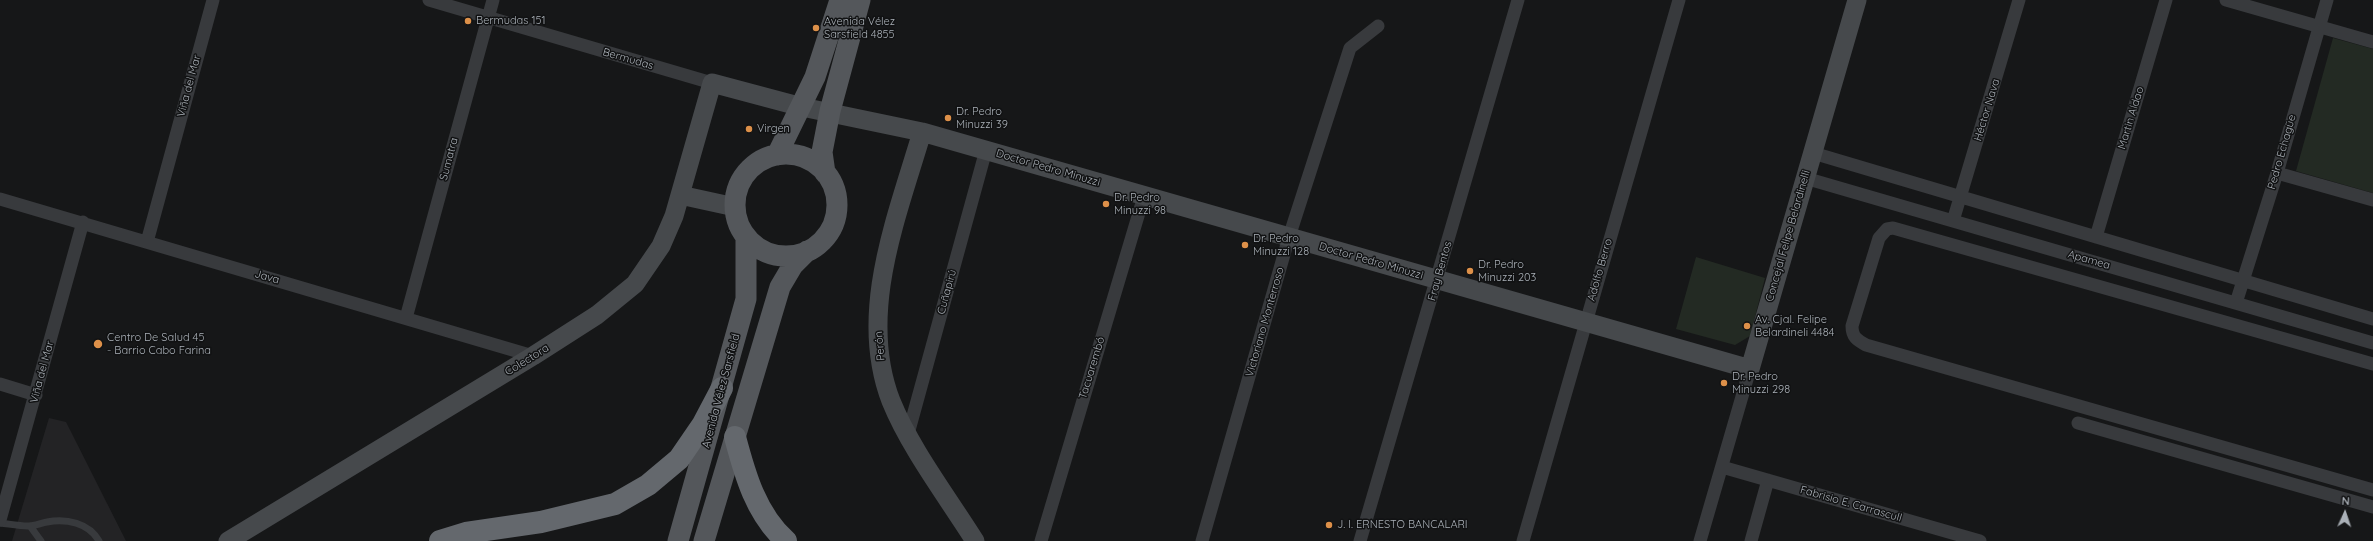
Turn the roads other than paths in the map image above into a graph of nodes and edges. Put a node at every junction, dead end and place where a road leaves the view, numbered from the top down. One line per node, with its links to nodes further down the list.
1 (213, 0): 38 (street, Viña del Mar)
2 (429, 0): 13 (street, Bermudas)
3 (492, 0): 13 (street, Sumatra)
4 (840, 0): 18 (main road)
5 (860, 0): 19 (main road)
6 (1518, 0): 40 (street, Fray Bentos)
7 (1679, 0): 45 (street, Adolfo Berro)
8 (1857, 0): 22 (main road, Concejal Felipe Belardinelli)
9 (2019, 0): 29 (street, Héctor Nava)
10 (2166, 0): 36 (street, Martin Aldao)
11 (2226, 0): 15 (street)
12 (2326, 0): 15 (street, Pedro Echagüe)
13 (488, 17): 17 (street, Bermudas); 43 (street, Sumatra)
14 (1378, 26): 35 (street, Victoriano Monterroso)
15 (2319, 26): 16 (street); 25 (street, Pedro Echagüe)
16 (2373, 42)
17 (712, 83): 18 (main road, Bermudas); 27 (main road, Colectora)
18 (802, 107): 19 (main road, Bermudas); 23 (main road)
19 (830, 112): 20 (main road, Doctor Pedro Minuzzi); 24 (main road)
20 (922, 132): 21 (main road, Doctor Pedro Minuzzi); 54 (main road, Perón)
21 (986, 150): 28 (main road, Doctor Pedro Minuzzi); 54 (street, Cuñapirú)
22 (1813, 153): 26 (main road, Concejal Felipe Belardinelli); 29 (street)
23 (777, 155): 24 (main road); 32 (main road)
24 (825, 173): 39 (main road)
25 (2277, 173): 31 (street); 41 (street, Pedro Echagüe)
26 (1805, 178): 33 (street, Apamea); 49 (main road, Concejal Felipe Belardinelli)
27 (680, 195): 32 (main road); 47 (main road, Colectora)
28 (1144, 196): 35 (main road, Doctor Pedro Minuzzi); 70 (street, Tacuarembó)
29 (1961, 197): 33 (street, Héctor Nava); 36 (street)
30 (0, 199): 34 (street, Java)
31 (2373, 200)
32 (735, 207): 37 (main road)
33 (1953, 221): 42 (street, Apamea)
34 (83, 222): 38 (street, Java); 52 (street, Viña del Mar)
35 (1289, 237): 40 (main road, Doctor Pedro Minuzzi); 71 (street, Victoriano Monterroso)
36 (2096, 237): 41 (street)
37 (746, 238): 39 (main road); 51 (main road, Avenida Vélez Sarsfield)
38 (147, 242): 43 (street, Java)
39 (807, 252): 55 (main road)
40 (1438, 280): 45 (main road, Doctor Pedro Minuzzi); 72 (street, Fray Bentos)
41 (2243, 280): 42 (street, Pedro Echagüe); 44 (street)
42 (2236, 303): 46 (street, Apamea)
43 (406, 318): 47 (street, Java)
44 (2373, 319)
45 (1585, 322): 49 (main road, Doctor Pedro Minuzzi); 73 (street, Adolfo Berro)
46 (2373, 343)
47 (533, 356): 64 (main road, Colectora)
48 (2373, 364): 58 (street)
49 (1750, 369): 56 (street, Concejal Felipe Belardinelli)
50 (0, 384): 52 (street)
51 (722, 388): 65 (highway); 66 (main road, Avenida Vélez Sarsfield)
52 (36, 395): 60 (street, Viña del Mar)
53 (2078, 423): 59 (street)
54 (908, 434): 69 (main road, Perón)
55 (735, 437): 67 (main road); 68 (highway)
56 (1722, 467): 57 (street, Fabrisio E. Carrascull); 74 (street, Concejal Felipe Belardinelli)
57 (1768, 480): 75 (street); 76 (street, Fabrisio E. Carrascull)
58 (2373, 490)
59 (2373, 507)
60 (0, 522): 61 (lane)
61 (30, 526): 62 (lane); 63 (lane)
62 (41, 541)
63 (99, 541)
64 (228, 541)
65 (440, 541)
66 (678, 541)
67 (704, 541)
68 (786, 541)
69 (975, 541)
70 (1041, 541)
71 (1202, 541)
72 (1360, 541)
73 (1523, 541)
74 (1700, 541)
75 (1751, 541)
76 (1980, 541)

